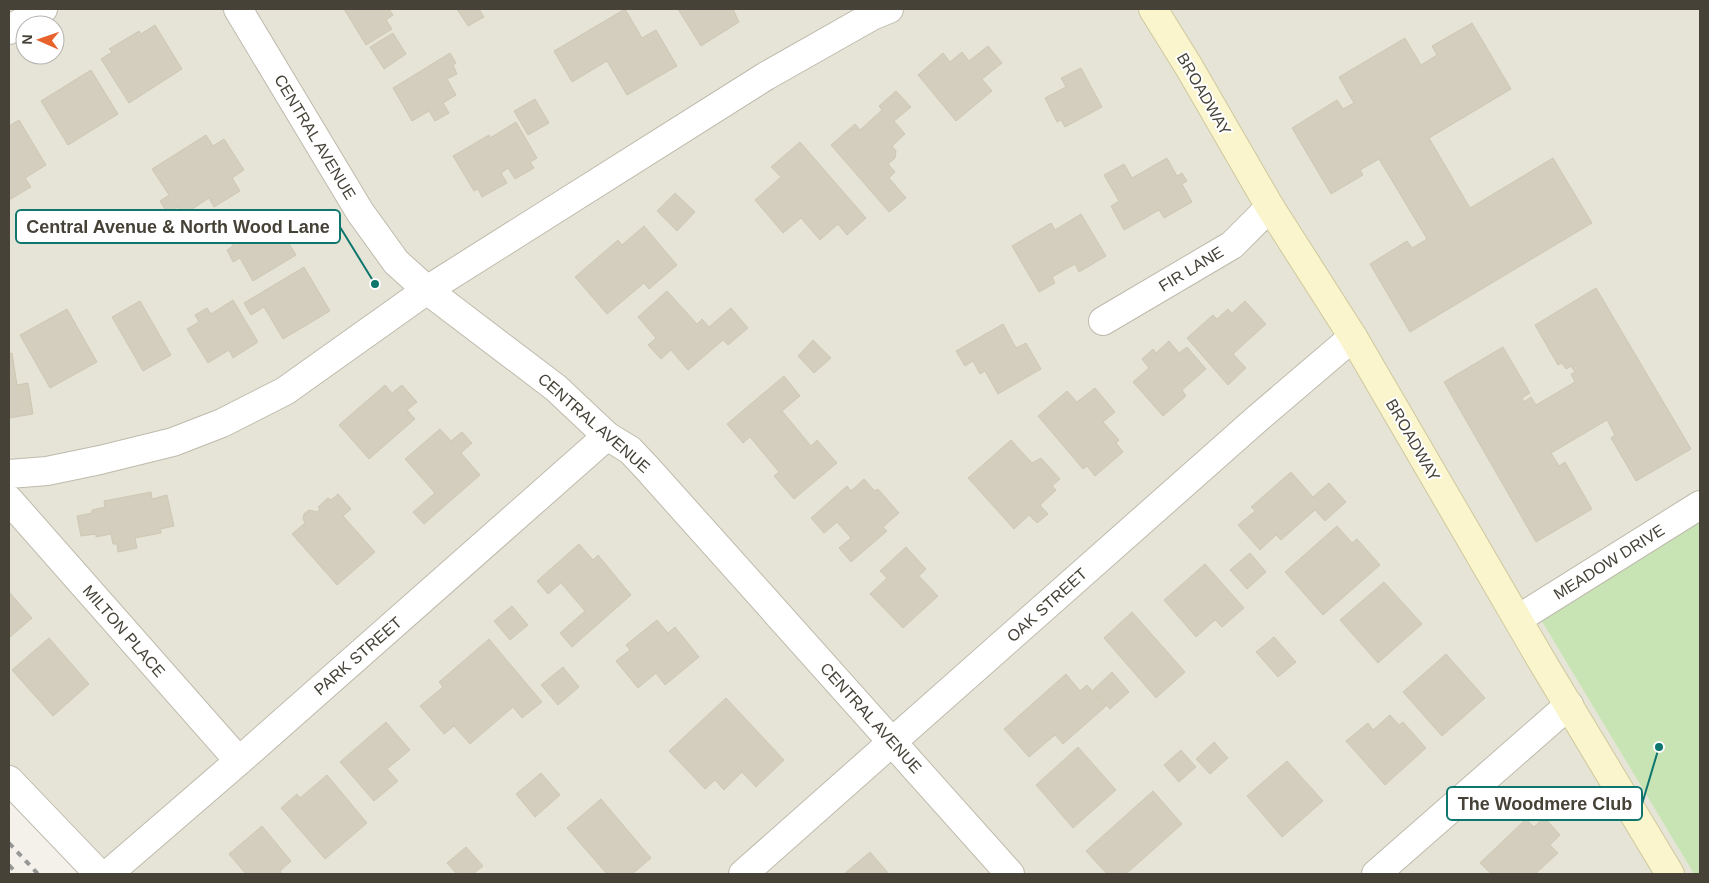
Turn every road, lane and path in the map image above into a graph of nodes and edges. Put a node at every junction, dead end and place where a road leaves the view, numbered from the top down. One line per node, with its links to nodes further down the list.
1 (43, 9): 5 (street)
2 (238, 9): 7 (street, CENTRAL AVENUE)
3 (889, 9): 7 (street)
4 (1153, 9): 6 (main road, BROADWAY)
5 (9, 30)
6 (1270, 207): 8 (street, FIR LANE); 9 (main road, BROADWAY)
7 (427, 290): 10 (street, CENTRAL AVENUE); 11 (street)
8 (1103, 321)
9 (1353, 337): 14 (main road, BROADWAY); 16 (street, OAK STREET)
10 (607, 436): 16 (street, CENTRAL AVENUE); 17 (street, PARK STREET)
11 (9, 474)
12 (9, 500): 17 (street, MILTON PLACE)
13 (1700, 505): 14 (street, MEADOW DRIVE)
14 (1518, 620): 15 (main road, BROADWAY)
15 (1569, 705): 23 (street); 24 (main road, BROADWAY)
16 (893, 742): 21 (street, OAK STREET); 22 (street, CENTRAL AVENUE)
17 (239, 761): 20 (street, PARK STREET)
18 (9, 780): 19 (street)
19 (99, 874)
20 (108, 874)
21 (743, 874)
22 (1010, 874)
23 (1376, 874)
24 (1670, 874)

